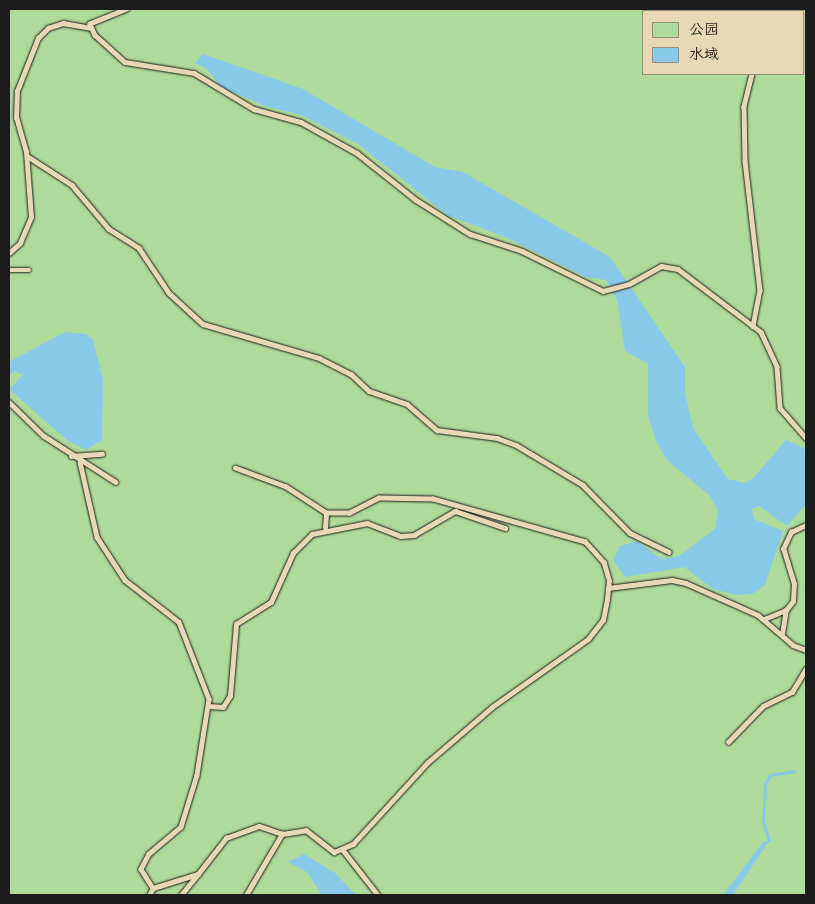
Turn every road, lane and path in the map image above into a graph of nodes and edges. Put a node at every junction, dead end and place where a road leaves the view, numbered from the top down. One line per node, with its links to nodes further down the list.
1 (127, 9): 2 (lane)
2 (90, 28): 4 (lane); 8 (lane)
3 (752, 75): 8 (lane)
4 (27, 156): 5 (lane); 20 (lane)
5 (9, 253)
6 (9, 270): 7 (lane)
7 (29, 270)
8 (753, 326): 10 (lane)
9 (9, 402): 12 (lane)
10 (806, 438)
11 (102, 454): 12 (lane)
12 (71, 456): 13 (lane)
13 (80, 462): 15 (lane); 27 (lane)
14 (235, 468): 16 (lane)
15 (116, 482)
16 (326, 513): 18 (lane); 21 (lane)
17 (806, 525): 22 (lane)
18 (325, 528): 19 (lane); 27 (lane)
19 (505, 528)
20 (669, 552)
21 (608, 588): 23 (lane); 30 (lane)
22 (786, 610): 23 (lane); 24 (lane)
23 (764, 619): 24 (lane)
24 (782, 634): 25 (lane)
25 (806, 650)
26 (806, 669): 28 (lane)
27 (208, 706): 32 (lane)
28 (728, 742)
29 (282, 834): 30 (lane); 31 (lane); 35 (lane)
30 (343, 850): 36 (lane)
31 (198, 874): 32 (lane); 34 (lane)
32 (153, 888): 33 (lane)
33 (149, 895)
34 (182, 895)
35 (246, 895)
36 (378, 895)

